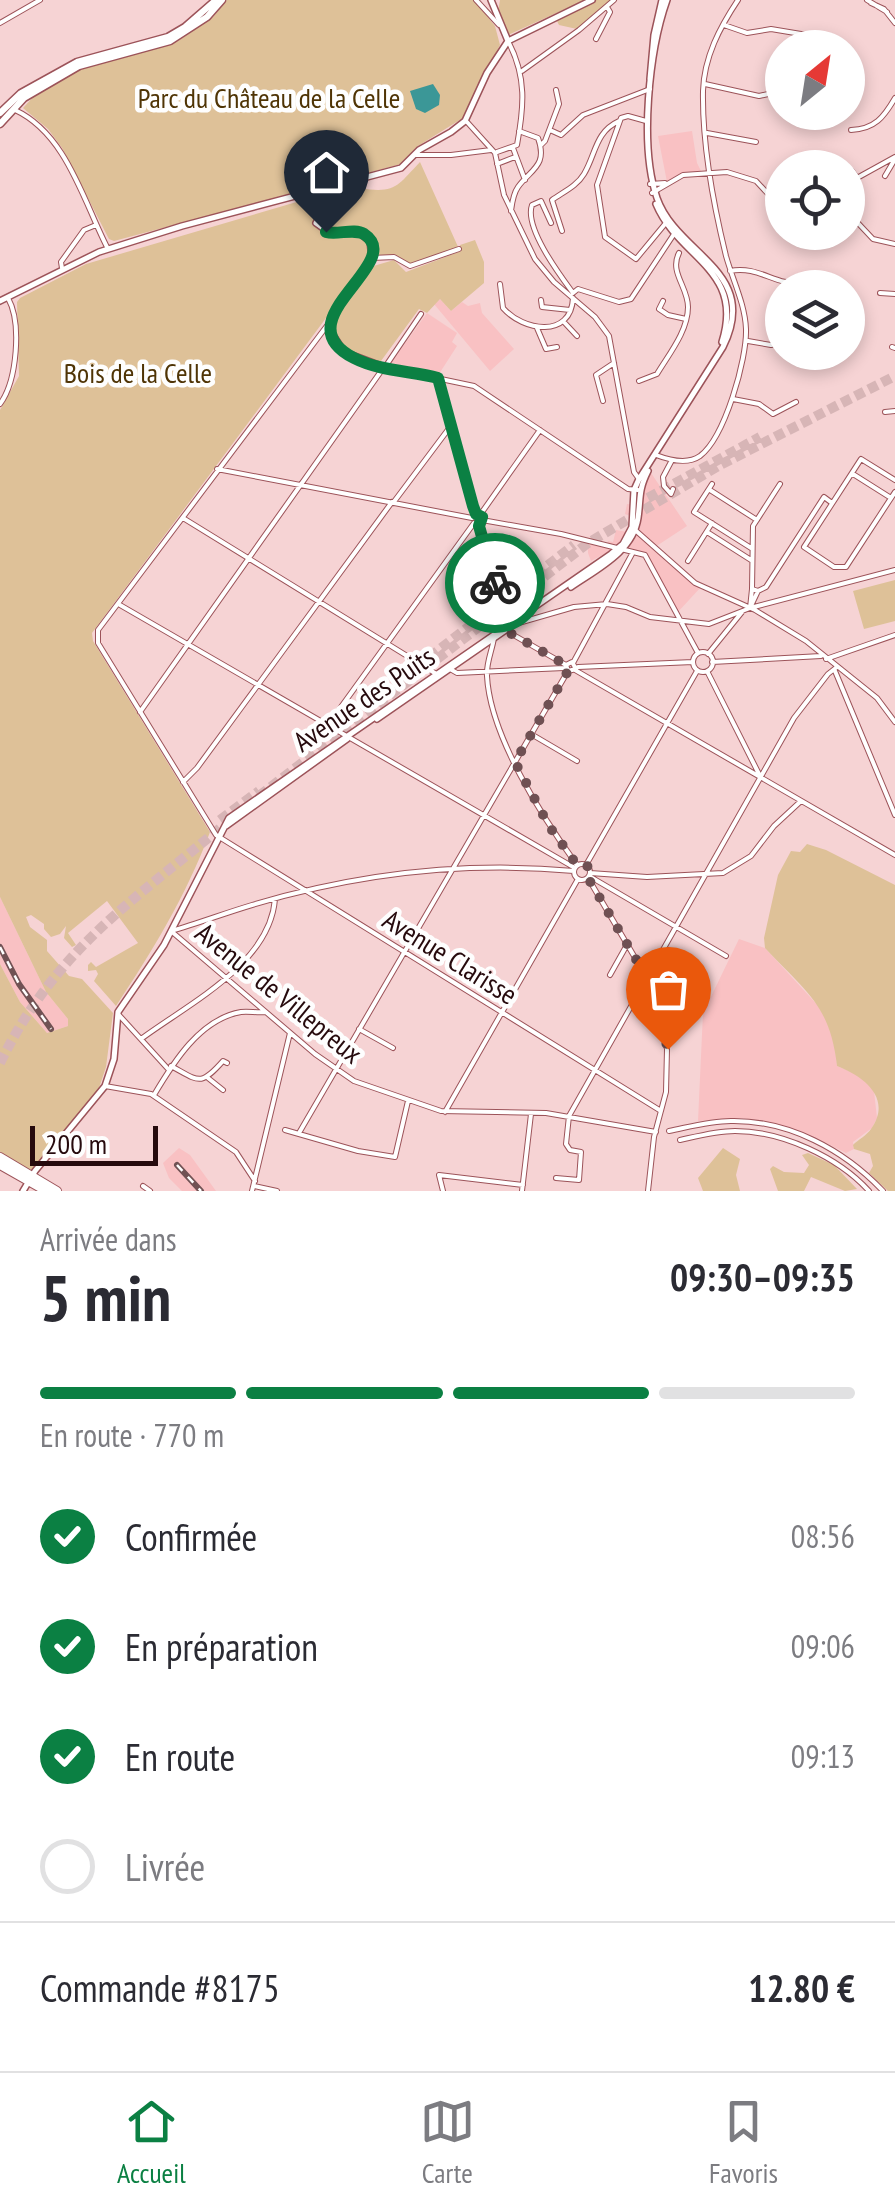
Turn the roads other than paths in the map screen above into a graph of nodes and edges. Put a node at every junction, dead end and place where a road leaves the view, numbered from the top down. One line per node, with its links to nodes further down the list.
1 (40, 0): 11 (street)
2 (219, 0): 24 (main road)
3 (476, 0): 14 (street)
4 (494, 0): 14 (street)
5 (592, 0): 17 (street)
6 (614, 0): 10 (street)
7 (665, 0): 20 (street)
8 (738, 0): 13 (street)
9 (869, 2): 12 (street)
10 (607, 7): 16 (street); 18 (street)
11 (0, 23)
12 (895, 23)
13 (723, 24): 15 (street); 19 (street)
14 (499, 25): 17 (street)
15 (765, 31)
16 (596, 39)
17 (508, 41): 18 (street); 25 (street)
18 (522, 71): 32 (street)
19 (704, 84): 22 (street); 31 (street)
20 (651, 89): 27 (street); 30 (street)
21 (556, 90): 30 (street)
22 (765, 95)
23 (895, 98): 29 (street)
24 (4, 109): 28 (main road); 56 (street)
25 (465, 120): 37 (street); 38 (street)
26 (619, 121): 27 (street); 54 (street); 57 (street)
27 (648, 121): 48 (street)
28 (0, 124)
29 (865, 128)
30 (550, 130): 34 (street)
31 (705, 132): 33 (street); 42 (street)
32 (519, 135): 34 (street); 36 (street)
33 (756, 142)
34 (542, 145): 35 (street); 46 (street)
35 (550, 146)
36 (513, 148): 37 (street); 39 (street)
37 (493, 151): 38 (street); 41 (street)
38 (415, 155): 45 (street)
39 (515, 157): 41 (street); 46 (street)
40 (895, 158): 43 (street); 44 (street)
41 (498, 164): 53 (street)
42 (710, 172): 47 (street); 50 (street); 66 (street)
43 (865, 174)
44 (885, 176)
45 (362, 179): 49 (street); 52 (street)
46 (525, 180): 53 (street)
47 (665, 183): 48 (street); 51 (street)
48 (652, 184): 51 (street)
49 (336, 186): 52 (street); 61 (street)
50 (765, 192)
51 (654, 193): 54 (street)
52 (341, 197): 64 (street)
53 (511, 211): 71 (street)
54 (668, 222): 59 (street)
55 (551, 223): 71 (street)
56 (96, 225): 61 (street); 65 (street)
57 (562, 231)
58 (865, 231): 60 (street)
59 (676, 233): 71 (street); 98 (street, Avenue des Puits)
60 (895, 244)
61 (108, 249): 65 (street)
62 (459, 249): 64 (street)
63 (679, 253): 78 (street)
64 (372, 258): 80 (street)
65 (62, 268): 72 (street)
66 (730, 271): 67 (street); 83 (street)
67 (765, 274)
68 (500, 284): 81 (street)
69 (880, 293): 70 (street)
70 (895, 294)
71 (573, 296): 76 (street); 86 (street)
72 (8, 298): 75 (street); 93 (street)
73 (541, 300): 76 (street)
74 (663, 301): 78 (street)
75 (0, 302)
76 (570, 310): 79 (street)
77 (421, 314): 87 (street)
78 (686, 318): 89 (street)
79 (563, 320): 81 (street); 82 (street)
80 (328, 323): 87 (street); 100 (street)
81 (537, 328): 85 (street)
82 (577, 336)
83 (746, 340): 84 (street); 90 (street)
84 (765, 344)
85 (557, 347)
86 (614, 363): 91 (street); 103 (street)
87 (384, 367): 88 (street); 105 (street)
88 (438, 378): 96 (street); 97 (street)
89 (640, 380)
90 (731, 398): 92 (street); 99 (street)
91 (603, 401)
92 (796, 402)
93 (0, 404)
94 (895, 410): 95 (street)
95 (885, 412)
96 (450, 427): 110 (street); 113 (street)
97 (540, 430): 107 (street); 113 (street)
98 (656, 455): 99 (street); 103 (street, Avenue des Puits)
99 (672, 460): 106 (street)
100 (218, 469): 105 (street); 112 (street)
101 (852, 473): 102 (street); 109 (street); 111 (street)
102 (895, 480)
103 (640, 481): 107 (street, Avenue des Puits)
104 (780, 484): 114 (street)
105 (301, 485): 110 (street); 123 (street)
106 (674, 489)
107 (636, 490): 116 (street, Avenue des Puits)
108 (895, 492): 109 (street)
109 (891, 498): 121 (street)
110 (392, 503): 113 (street); 128 (street)
111 (832, 503): 118 (street); 121 (street)
112 (183, 518): 123 (street); 129 (street)
113 (477, 519): 119 (street); 134 (street); 137 (street)
114 (757, 520): 115 (street); 120 (street)
115 (712, 523): 117 (street); 120 (street)
116 (633, 528): 119 (street, Avenue des Puits); 131 (street)
117 (706, 532): 124 (street); 125 (street)
118 (792, 547): 121 (street); 127 (street)
119 (622, 548): 122 (street); 134 (street, Avenue des Puits)
120 (752, 548): 125 (street)
121 (804, 548)
122 (632, 554): 130 (street); 133 (street)
123 (250, 558): 128 (street); 138 (street)
124 (688, 560)
125 (751, 560): 127 (street)
126 (895, 570): 131 (street)
127 (751, 587): 131 (street)
128 (320, 600): 137 (street); 152 (street)
129 (118, 604): 138 (street); 153 (street)
130 (607, 604): 133 (street); 134 (street); 145 (street)
131 (750, 608): 132 (street); 142 (street)
132 (742, 612): 133 (street); 141 (street)
133 (683, 624): 140 (street)
134 (511, 625): 136 (street, Avenue des Puits); 139 (street, Avenue des Puits); 145 (street)
135 (895, 635): 142 (street)
136 (494, 638): 139 (street, Avenue des Puits); 149 (street)
137 (388, 642): 151 (street); 156 (street)
138 (190, 645): 152 (street); 153 (street)
139 (472, 651): 146 (street, Avenue des Puits); 151 (street, Avenue des Puits)
140 (698, 653): 141 (street); 143 (street)
141 (708, 654): 144 (street)
142 (824, 658): 144 (street); 147 (street)
143 (693, 662): 145 (street); 148 (street)
144 (712, 662): 150 (street)
145 (571, 667): 149 (street); 155 (street); 157 (street)
146 (450, 669): 149 (street); 151 (street, Avenue des Puits)
147 (836, 669): 154 (street); 163 (street); 167 (street)
148 (697, 670): 150 (street); 155 (street)
149 (487, 671): 160 (street)
150 (706, 671): 161 (street)
151 (438, 674): 158 (street, Avenue des Puits)
152 (258, 684): 156 (street); 164 (street)
153 (140, 712): 164 (street)
154 (895, 722)
155 (666, 724): 162 (street); 170 (street)
156 (328, 725): 158 (street)
157 (531, 734): 159 (street); 160 (street)
158 (347, 737): 166 (street); 168 (street, Avenue des Puits)
159 (577, 761)
160 (515, 762): 166 (street); 172 (street)
161 (753, 762): 162 (street); 163 (street)
162 (749, 771): 163 (street)
163 (761, 778): 165 (street); 174 (street)
164 (184, 782): 168 (street)
165 (801, 801): 169 (street); 174 (street)
166 (484, 815): 171 (street); 172 (street)
167 (895, 815)
168 (218, 837): 176 (street, Avenue Clarisse); 179 (street, Avenue des Puits)
169 (895, 855)
170 (586, 864): 172 (street); 173 (street)
171 (453, 868): 172 (street); 176 (street); 181 (street)
172 (575, 868): 175 (street)
173 (589, 876): 174 (street); 175 (street); 178 (street); 180 (street)
174 (705, 876): 178 (street)
175 (578, 879): 187 (street)
176 (306, 891): 177 (street); 181 (street, Avenue Clarisse)
177 (274, 899): 179 (street); 185 (street)
178 (677, 926): 182 (street); 184 (street)
179 (172, 930): 185 (street, Avenue de Villepreux); 188 (street, Avenue des Puits)
180 (628, 942): 183 (street); 184 (street)
181 (404, 952): 187 (street, Avenue Clarisse); 189 (street)
182 (726, 956)
183 (610, 975)
184 (647, 978): 196 (street); 202 (street)
185 (226, 979): 186 (street, Avenue de Villepreux); 191 (street)
186 (265, 1012): 190 (street, Avenue de Villepreux); 194 (street)
187 (502, 1013): 196 (street, Avenue Clarisse); 203 (street)
188 (117, 1014): 191 (street); 198 (street, Avenue des Puits)
189 (359, 1029): 192 (street); 195 (street)
190 (290, 1033): 195 (street, Avenue de Villepreux); 216 (street)
191 (140, 1039): 194 (street)
192 (394, 1048)
193 (227, 1063): 197 (street)
194 (170, 1068): 197 (street); 200 (street)
195 (336, 1069): 201 (street, Avenue de Villepreux); 209 (street)
196 (595, 1070): 202 (street, Avenue Clarisse); 205 (street)
197 (208, 1078): 199 (street)
198 (105, 1086): 200 (street); 214 (street, Avenue des Puits)
199 (223, 1090)
200 (154, 1096): 216 (street)
201 (408, 1101): 203 (street, Avenue de Villepreux); 209 (street)
202 (661, 1111): 208 (street)
203 (445, 1112): 204 (street, Avenue de Villepreux)
204 (531, 1114): 205 (street, Avenue de Villepreux); 217 (street)
205 (570, 1116): 208 (street, Avenue de Villepreux); 213 (street)
206 (285, 1130): 209 (street)
207 (669, 1131): 226 (street)
208 (656, 1132): 224 (street)
209 (298, 1133)
210 (680, 1140): 225 (street)
211 (0, 1158): 214 (main road)
212 (0, 1165): 214 (main road)
213 (556, 1178)
214 (30, 1179): 218 (street, Avenue des Puits); 219 (main road); 220 (main road)
215 (143, 1186): 221 (street)
216 (253, 1186): 222 (street)
217 (522, 1188): 223 (street)
218 (23, 1191)
219 (46, 1191)
220 (57, 1191)
221 (150, 1191)
222 (277, 1191)
223 (443, 1191)
224 (648, 1191)
225 (869, 1191)
226 (883, 1191)

